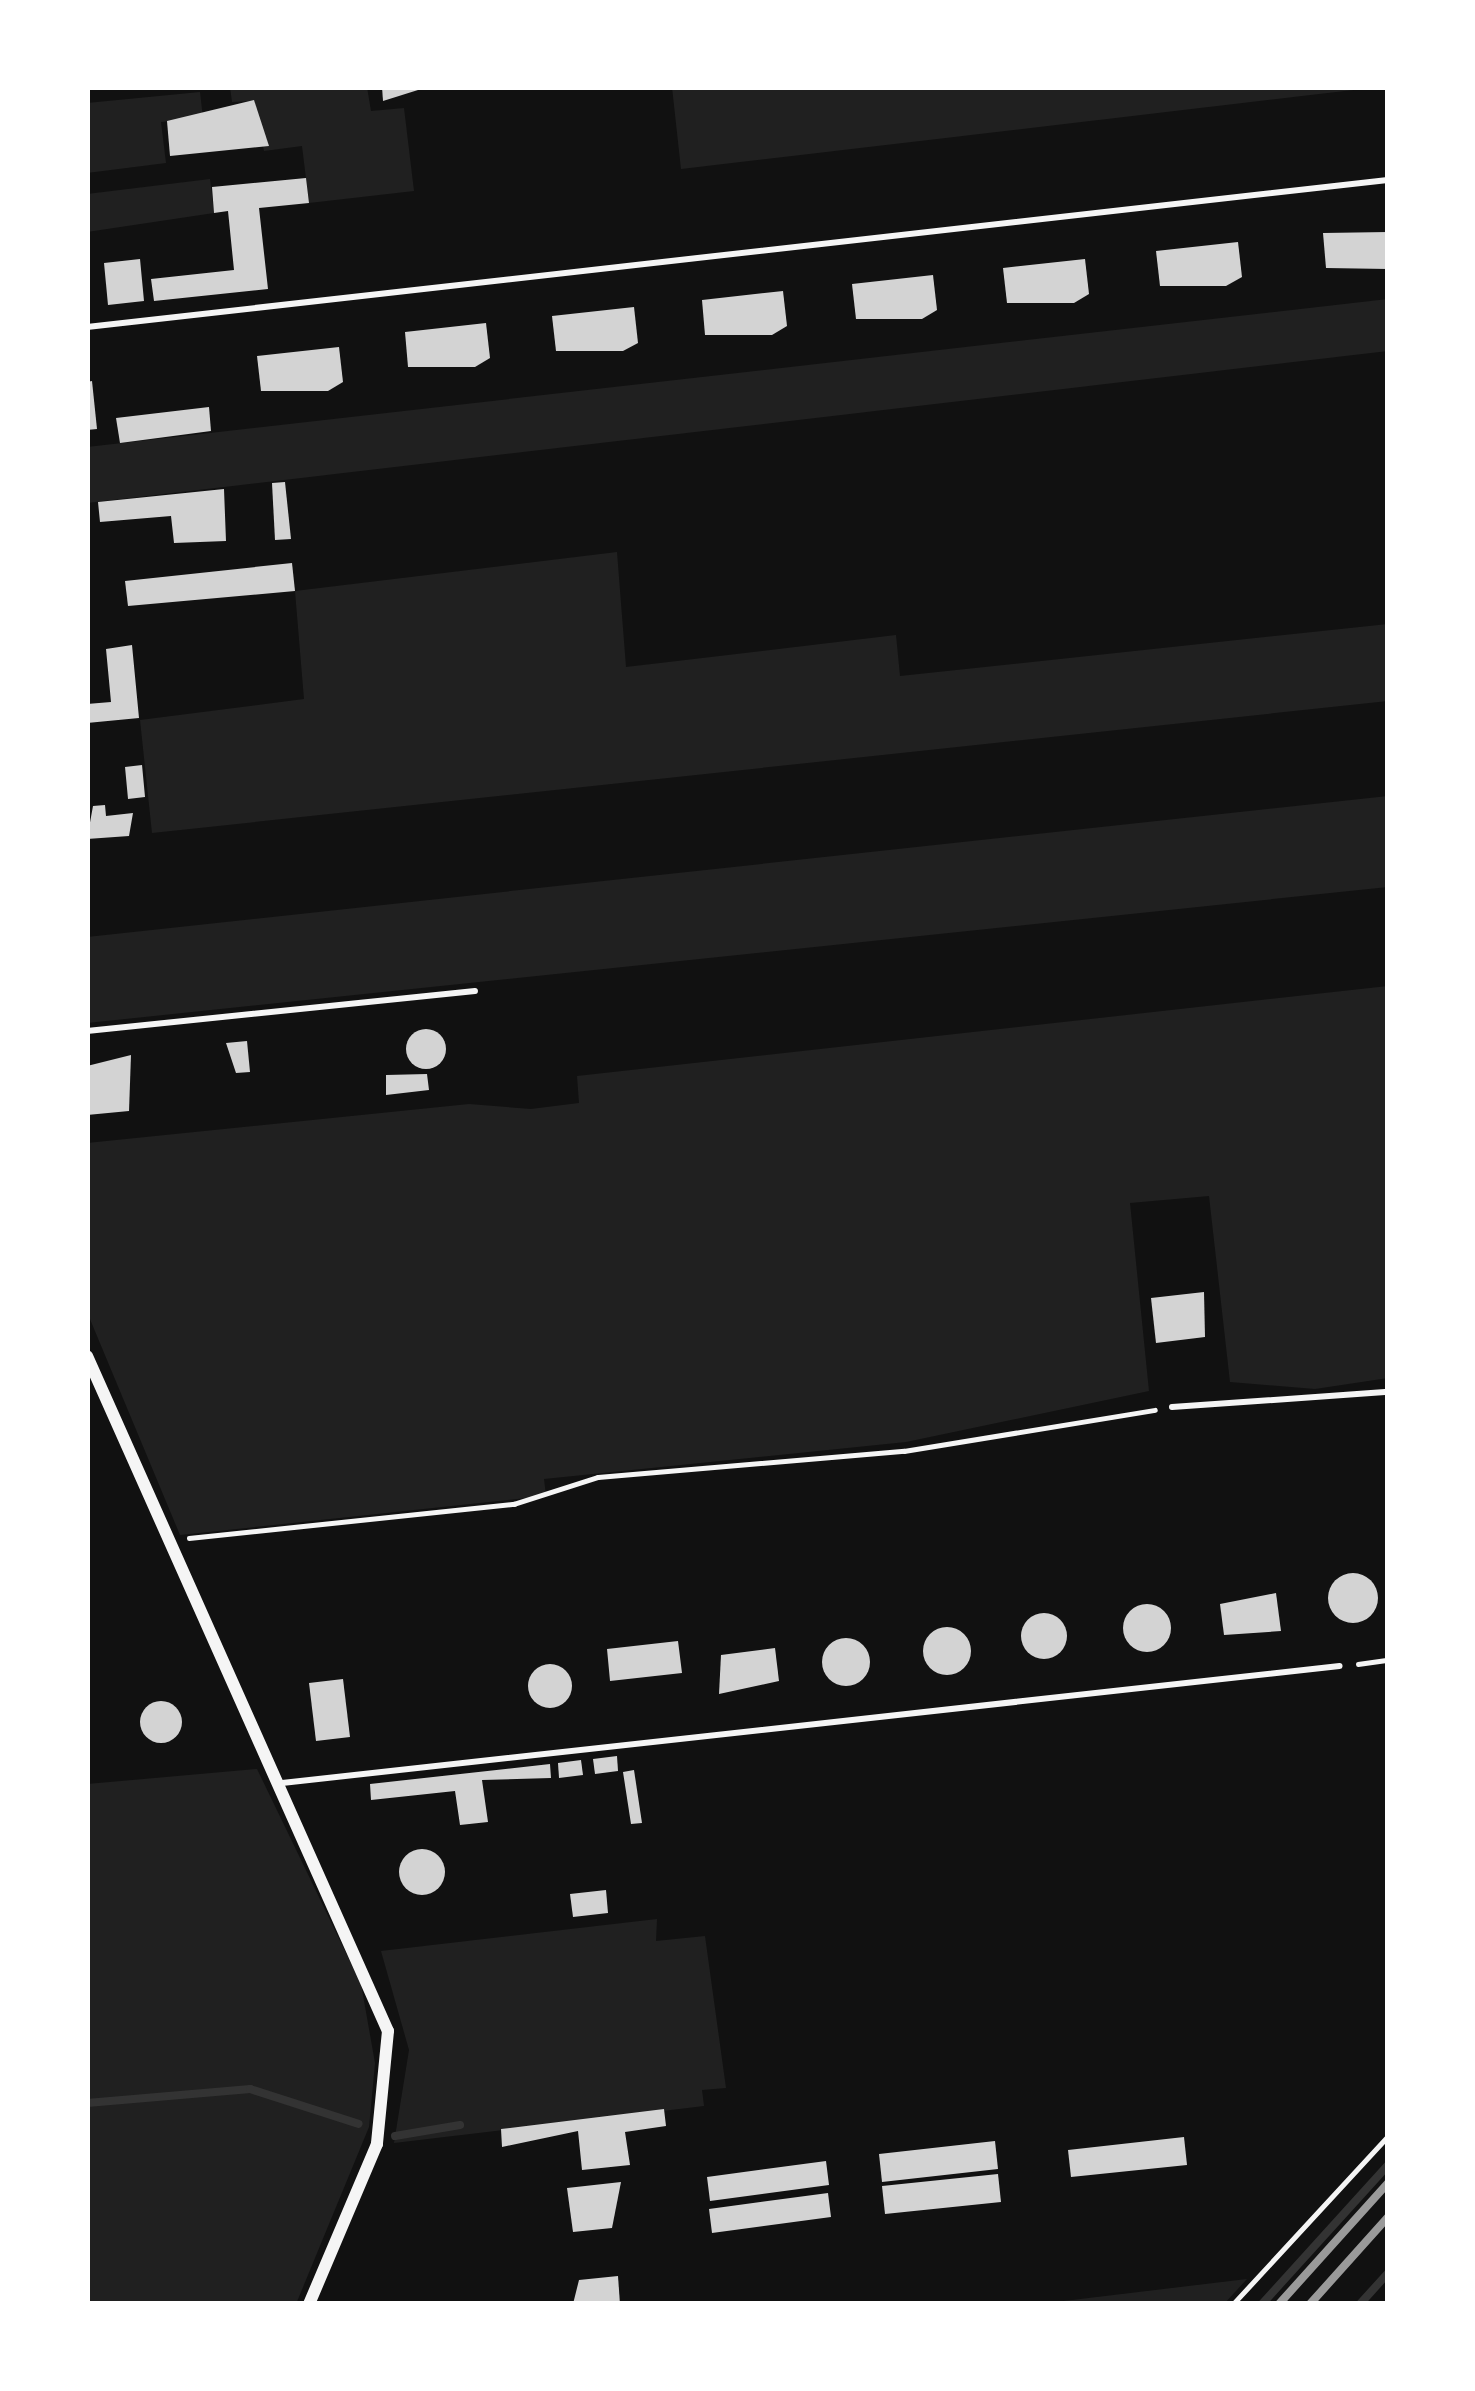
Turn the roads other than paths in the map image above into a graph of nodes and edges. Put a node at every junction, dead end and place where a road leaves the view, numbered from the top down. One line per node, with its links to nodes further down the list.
1 (1388, 181): 2 (lane)
2 (87, 326)
3 (476, 992): 4 (lane)
4 (87, 1031)
5 (87, 1356): 9 (street)
6 (1388, 1393): 7 (lane)
7 (1172, 1406)
8 (1340, 1666): 9 (lane)
9 (282, 1783): 10 (street)
10 (308, 2304)

